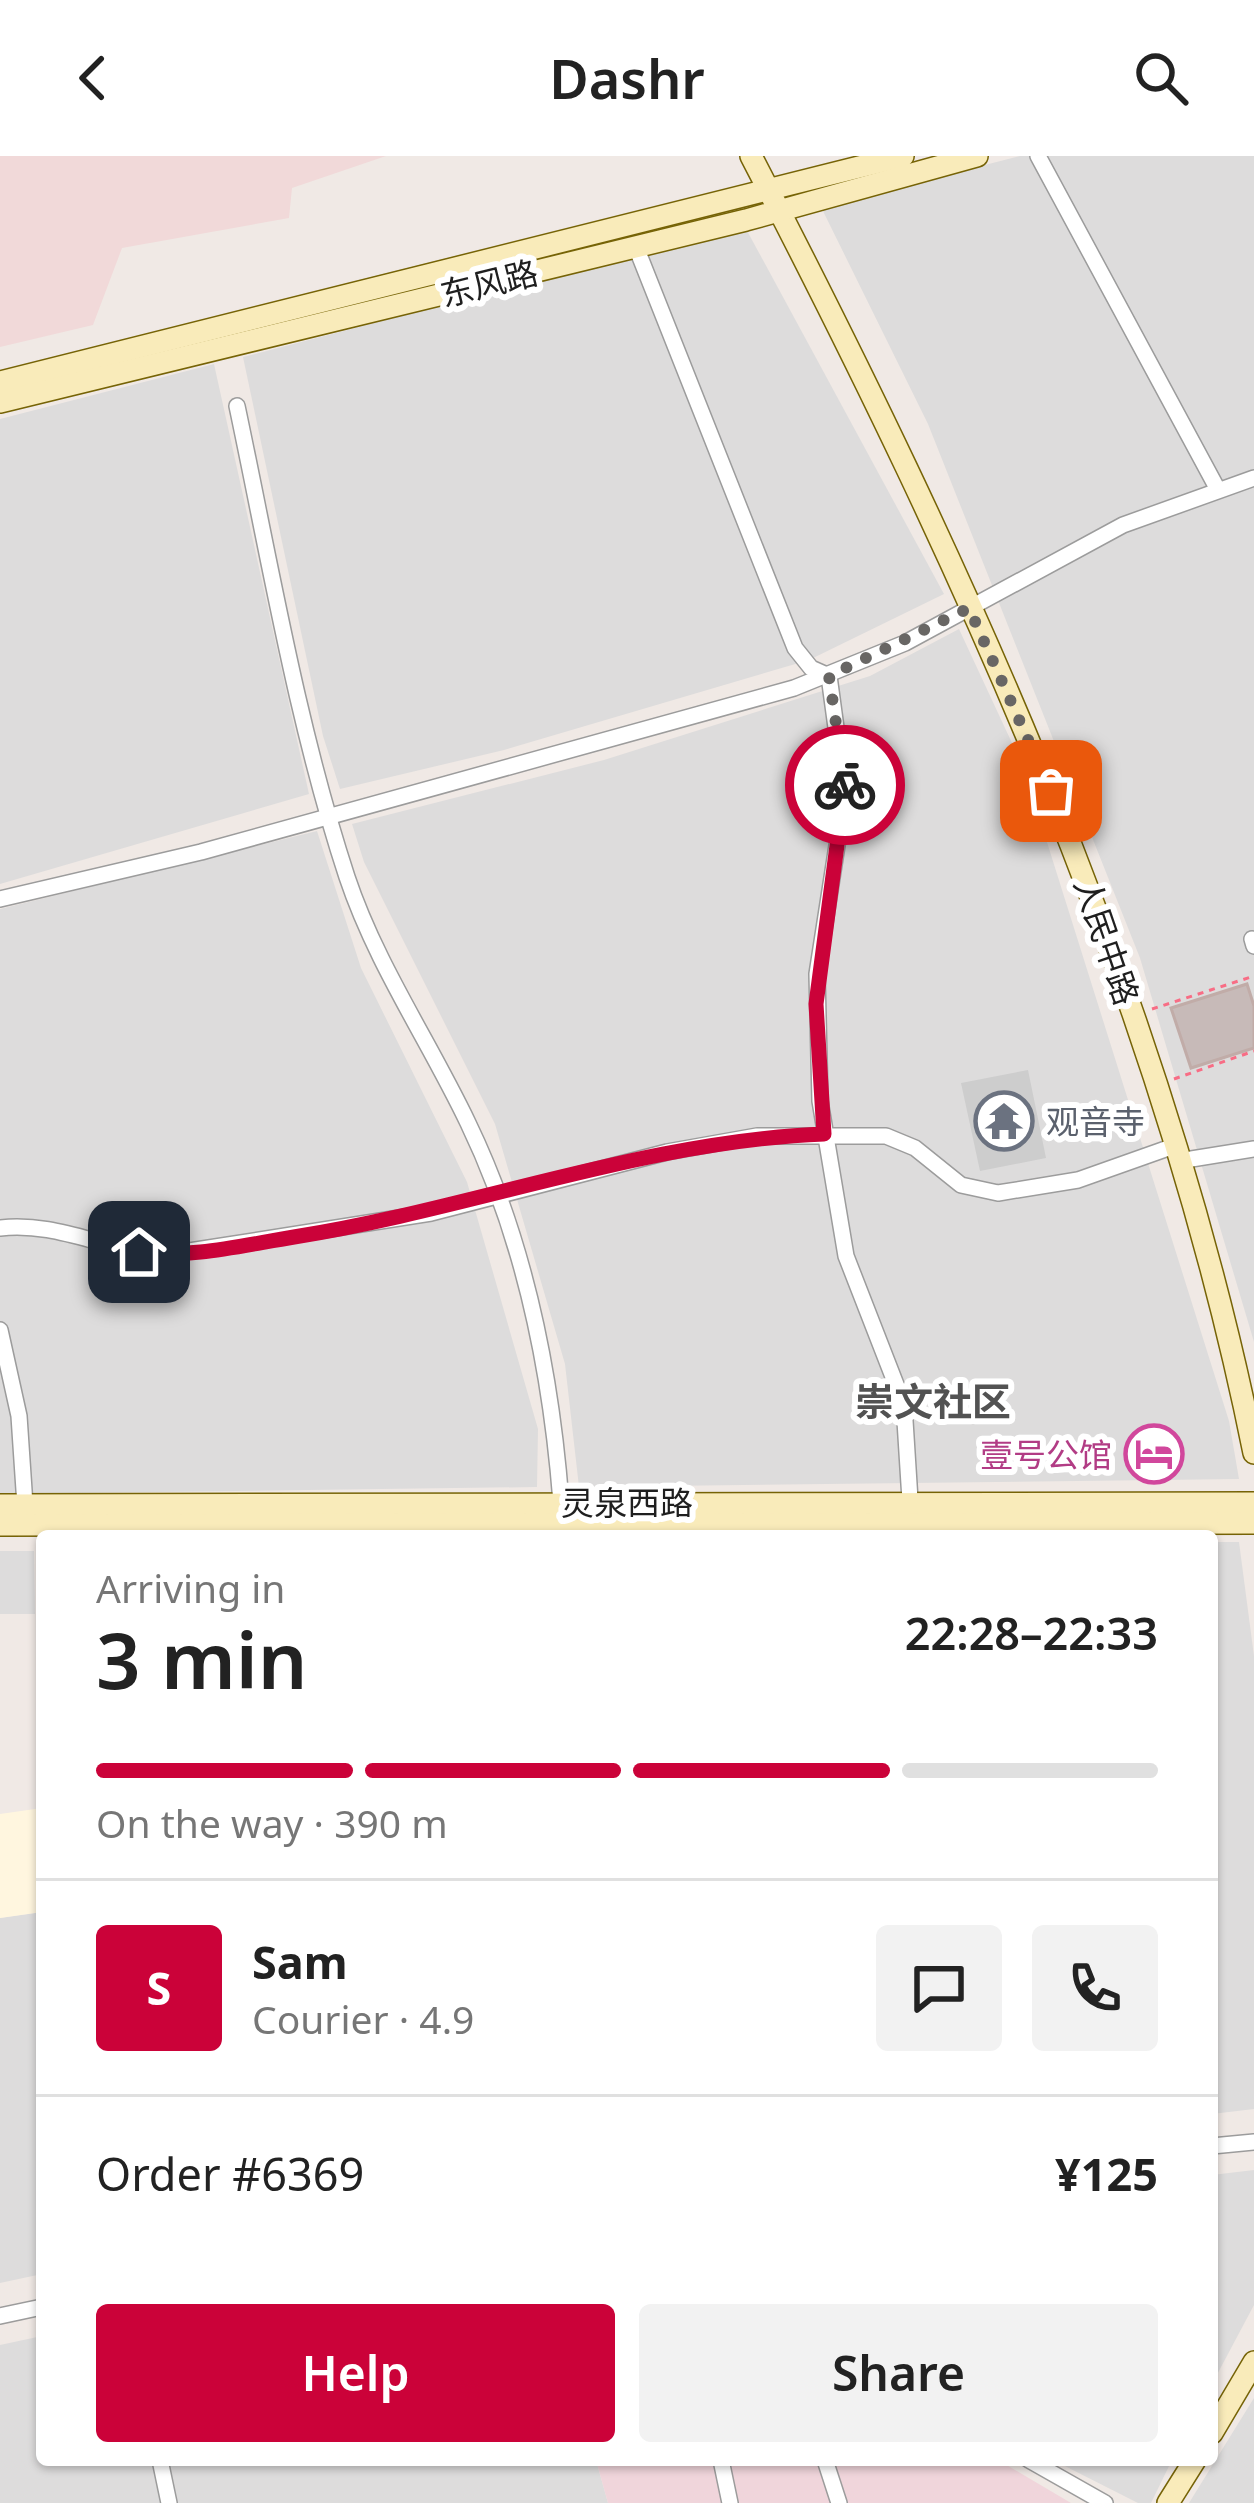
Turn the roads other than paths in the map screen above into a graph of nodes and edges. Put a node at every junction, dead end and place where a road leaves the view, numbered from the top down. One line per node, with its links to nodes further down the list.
1 (751, 156): 5 (street, 人民中路)
2 (903, 156): 5 (street, 东风路)
3 (977, 156): 5 (street, 东风路)
4 (1038, 156): 11 (street)
5 (774, 202): 6 (street, 东风路); 7 (street, 东风路); 12 (street, 人民中路)
6 (635, 247): 8 (street, 东风路); 13 (street)
7 (0, 382)
8 (0, 403)
9 (237, 406): 14 (street)
10 (1254, 478): 11 (street)
11 (1217, 488): 12 (street)
12 (969, 608): 13 (street); 18 (street, 人民中路)
13 (829, 676): 14 (street); 16 (street)
14 (329, 816): 15 (street); 19 (street)
15 (0, 899)
16 (824, 1134): 18 (street); 19 (street); 23 (street)
17 (1254, 1149): 18 (street)
18 (1176, 1154): 22 (street, 人民中路)
19 (500, 1196): 20 (street); 24 (street)
20 (0, 1228)
21 (0, 1330): 27 (street)
22 (1254, 1453)
23 (910, 1500): 24 (street, 灵泉西路); 25 (street, 灵泉西路)
24 (561, 1502): 27 (street, 灵泉西路)
25 (1254, 1503)
26 (0, 1505): 27 (street, 灵泉西路)
27 (25, 1505)
28 (1254, 1523): 30 (street, 灵泉西路)
29 (0, 1525): 31 (street, 灵泉西路)
30 (673, 1529): 31 (street, 灵泉西路)
31 (49, 1530)
32 (1254, 2142): 33 (street)
33 (1218, 2145)
34 (36, 2308): 35 (street)
35 (0, 2316)
36 (1254, 2362): 37 (street)
37 (1218, 2423)
38 (161, 2466): 43 (street)
39 (722, 2466): 44 (street)
40 (827, 2466): 45 (street)
41 (1040, 2466): 46 (street)
42 (1191, 2466): 47 (street)
43 (169, 2503)
44 (730, 2503)
45 (839, 2503)
46 (1105, 2503)
47 (1168, 2503)

